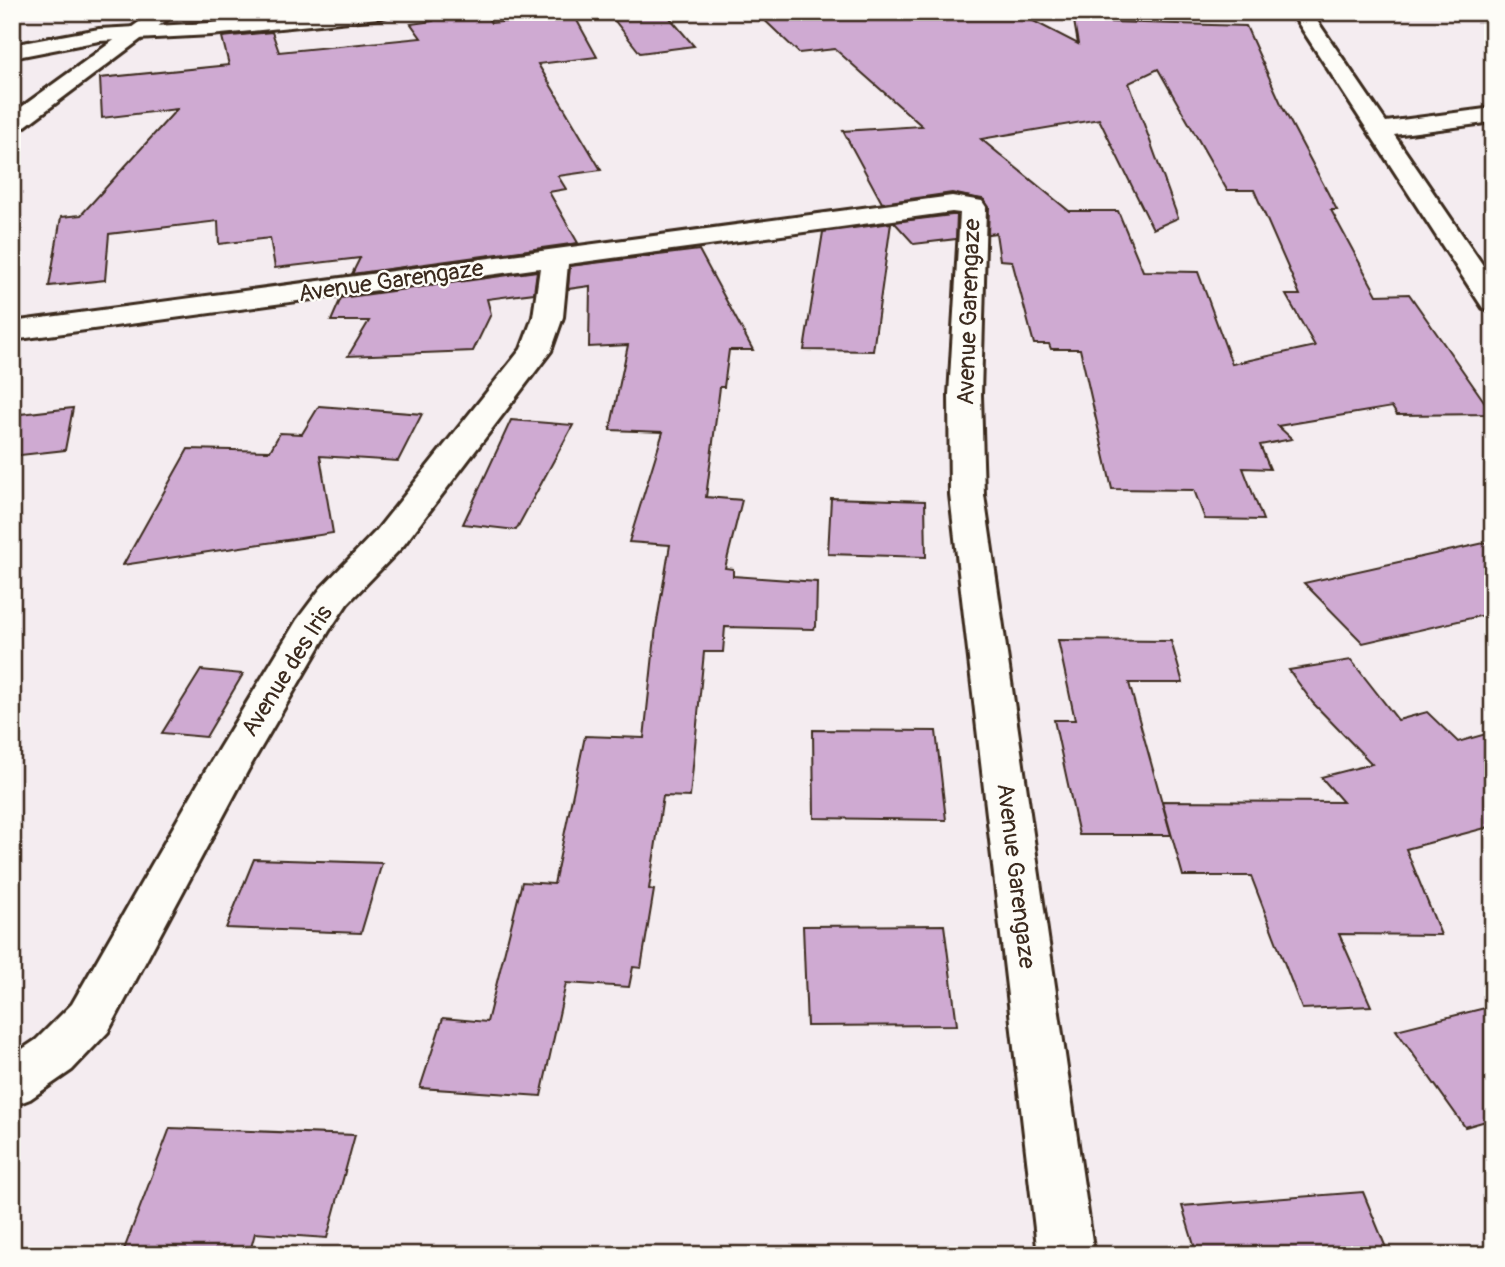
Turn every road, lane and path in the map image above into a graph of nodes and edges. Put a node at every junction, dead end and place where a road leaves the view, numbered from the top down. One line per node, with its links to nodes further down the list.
1 (167, 12): 4 (street)
2 (379, 12): 4 (street)
3 (1301, 12): 8 (street)
4 (138, 33): 5 (street); 7 (street)
5 (12, 52)
6 (1493, 115): 8 (street)
7 (12, 125)
8 (1378, 130): 10 (street)
9 (555, 259): 11 (street, Avenue Garengaze); 12 (street, Avenue des Iris); 13 (street, Avenue Garengaze)
10 (1493, 302)
11 (12, 331)
12 (12, 1084)
13 (1066, 1255)

